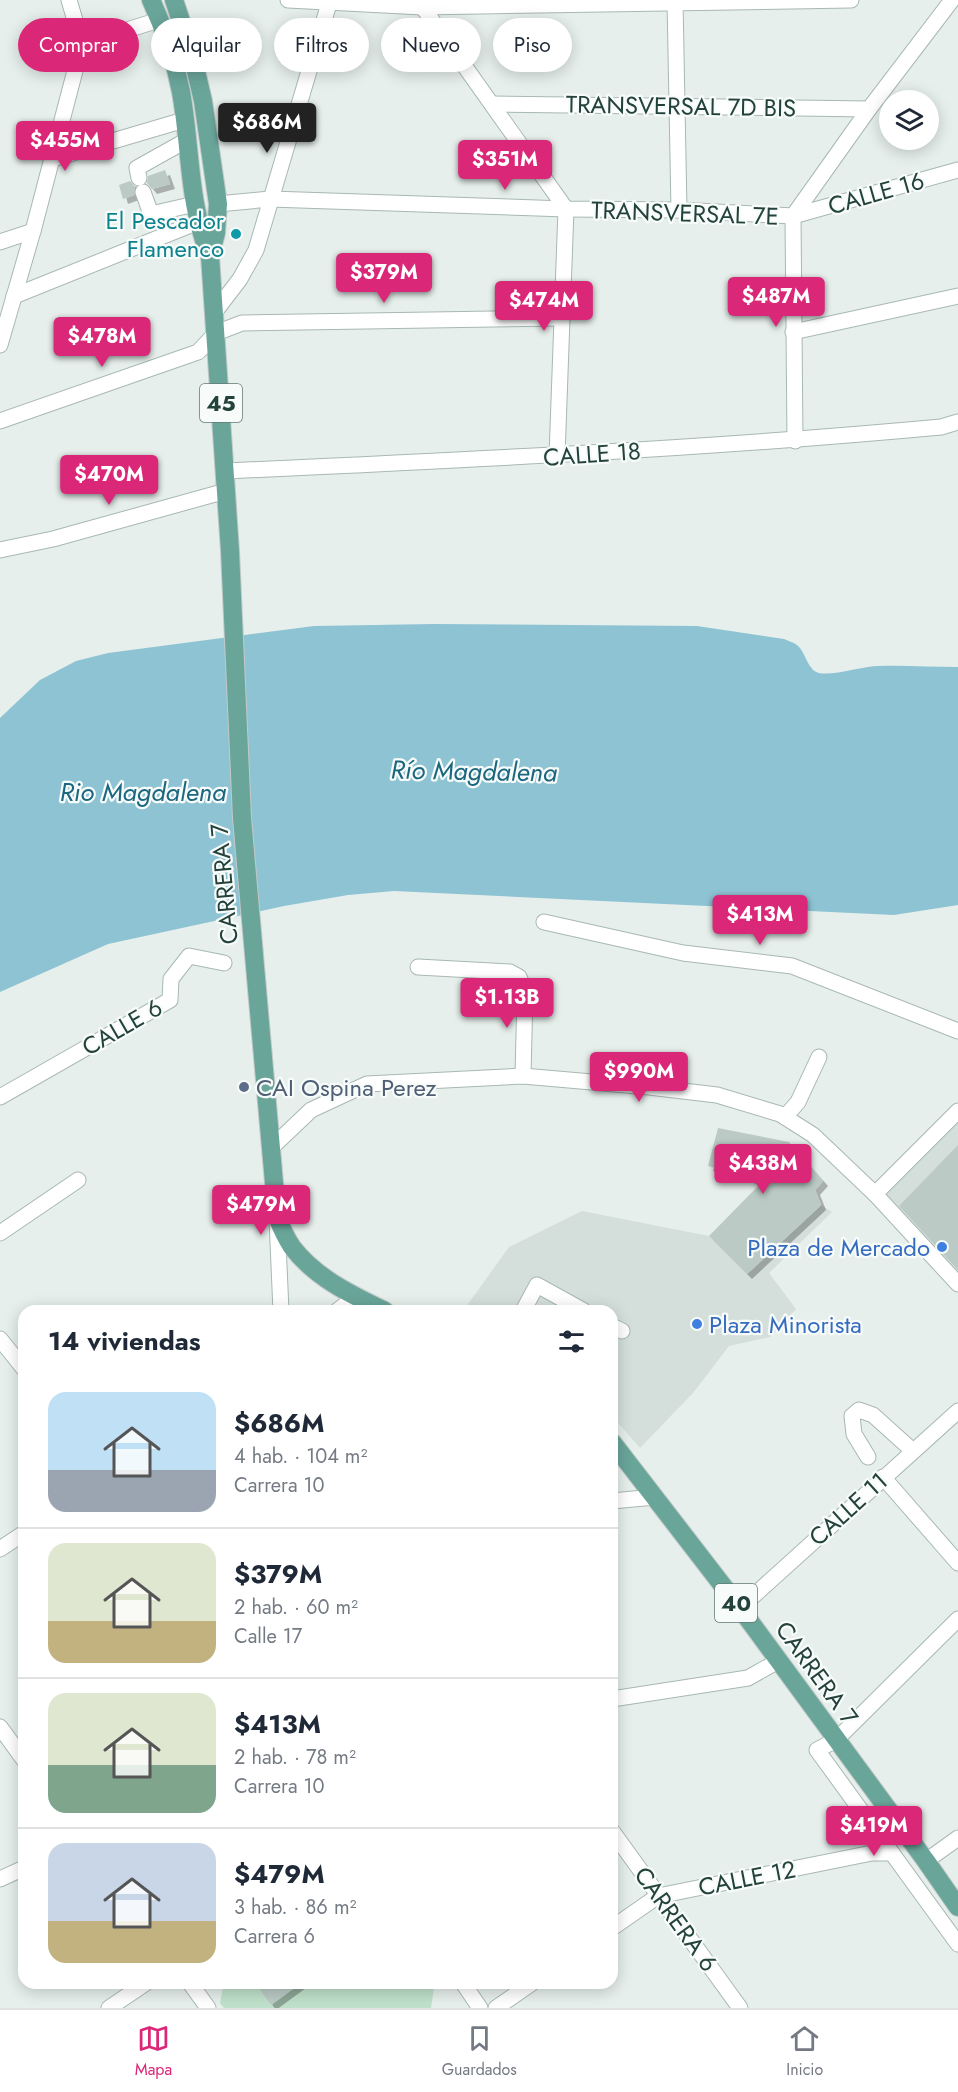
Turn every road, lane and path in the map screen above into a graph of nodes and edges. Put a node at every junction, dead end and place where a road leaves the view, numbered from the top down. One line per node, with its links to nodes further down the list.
1 (69, 0): 10 (street)
2 (151, 0): 11 (main road, CARRERA 7 / 45)
3 (174, 0): 23 (main road, CARRERA 7 / 45)
4 (288, 0): 8 (street)
5 (851, 0): 7 (street)
6 (952, 0): 16 (street)
7 (675, 1): 9 (street); 15 (street)
8 (330, 2): 9 (street); 21 (street)
9 (420, 4): 14 (street)
10 (74, 18)
11 (158, 18)
12 (75, 72): 19 (street)
13 (175, 72): 17 (main road, CARRERA 7 / 45)
14 (492, 104): 15 (street, TRANSVERSAL 7D BIS); 24 (street)
15 (678, 105): 16 (street, TRANSVERSAL 7D BIS); 25 (street)
16 (869, 110): 26 (street)
17 (184, 120): 18 (main road, CARRERA 7 / 45); 19 (street)
18 (187, 140): 22 (main road, CARRERA 7 / 45); 22 (street)
19 (52, 159): 28 (street)
20 (958, 170): 26 (street, CALLE 16)
21 (270, 199): 23 (street, TRANSVERSAL 7E); 24 (street, TRANSVERSAL 7E); 33 (street)
22 (195, 204): 27 (main road, CARRERA 7 / 45)
23 (218, 204): 30 (main road, CARRERA 7 / 45)
24 (566, 209): 25 (street, TRANSVERSAL 7E); 34 (street)
25 (679, 210): 26 (street, TRANSVERSAL 7E)
26 (793, 216): 35 (street)
27 (198, 222): 30 (main road, CARRERA 7 / 45); 31 (street)
28 (33, 231): 29 (street); 31 (street)
29 (0, 242)
30 (210, 256): 33 (main road, CARRERA 7 / 45)
31 (14, 296): 37 (street)
32 (958, 296): 35 (street)
33 (214, 313): 36 (main road, CARRERA 7 / 45)
34 (561, 318): 36 (street); 41 (street)
35 (793, 332): 40 (street)
36 (216, 333): 38 (street); 42 (main road, CARRERA 7 / 45)
37 (0, 345)
38 (0, 422)
39 (958, 422): 40 (street, CALLE 18)
40 (795, 441): 41 (street, CALLE 18)
41 (557, 456): 42 (street, CALLE 18)
42 (226, 471): 43 (main road, CARRERA 7 / 45)
43 (226, 491): 44 (street); 54 (main road, CARRERA 7 / 45)
44 (0, 550)
45 (544, 922): 48 (street)
46 (224, 963): 51 (street, CALLE 6)
47 (418, 967): 50 (street)
48 (958, 1031)
49 (819, 1057): 53 (street)
50 (523, 1076): 53 (street); 54 (street)
51 (0, 1097)
52 (958, 1111): 56 (street)
53 (785, 1117): 56 (street)
54 (271, 1148): 57 (main road, CARRERA 7)
55 (78, 1180): 58 (street)
56 (875, 1194): 59 (street)
57 (277, 1217): 60 (main road, CARRERA 7); 61 (street)
58 (0, 1233)
59 (958, 1284)
60 (355, 1297): 62 (street); 63 (main road, CARRERA 7)
61 (281, 1305)
62 (345, 1305)
63 (372, 1305)
64 (526, 1305): 65 (street)
65 (564, 1305)
66 (0, 1339): 67 (street)
67 (18, 1362)
68 (958, 1411): 70 (street, CALLE 11)
69 (618, 1450): 73 (main road, CARRERA 7 / 40)
70 (912, 1451): 71 (street); 72 (street, CALLE 11)
71 (868, 1457)
72 (883, 1477): 77 (street); 78 (street, CALLE 11)
73 (655, 1497): 74 (street); 78 (main road, CARRERA 7 / 40)
74 (618, 1500)
75 (18, 1537): 76 (street)
76 (0, 1549)
77 (958, 1563)
78 (740, 1608): 80 (main road, CARRERA 7 / 40)
79 (958, 1618): 83 (street)
80 (778, 1661): 81 (street); 83 (main road, CARRERA 7 / 40)
81 (618, 1698)
82 (0, 1727): 84 (street)
83 (836, 1740): 87 (street, CARRERA 7); 88 (main road, CARRERA 7 / 40)
84 (18, 1752)
85 (958, 1838): 88 (street)
86 (618, 1839): 91 (street, CARRERA 6)
87 (892, 1853): 91 (street, CALLE 12); 94 (street, CARRERA 7)
88 (926, 1861): 92 (main road, CARRERA 7 / 40)
89 (18, 1871): 90 (street)
90 (0, 1879)
91 (658, 1896): 93 (street, CALLE 12); 103 (street, CARRERA 6)
92 (958, 1907)
93 (618, 1924)
94 (958, 1944)
95 (137, 1989): 99 (street)
96 (194, 1989): 100 (street)
97 (467, 1989): 101 (street)
98 (523, 1989): 102 (street)
99 (109, 2008)
100 (208, 2008)
101 (480, 2008)
102 (496, 2008)
103 (740, 2008)

